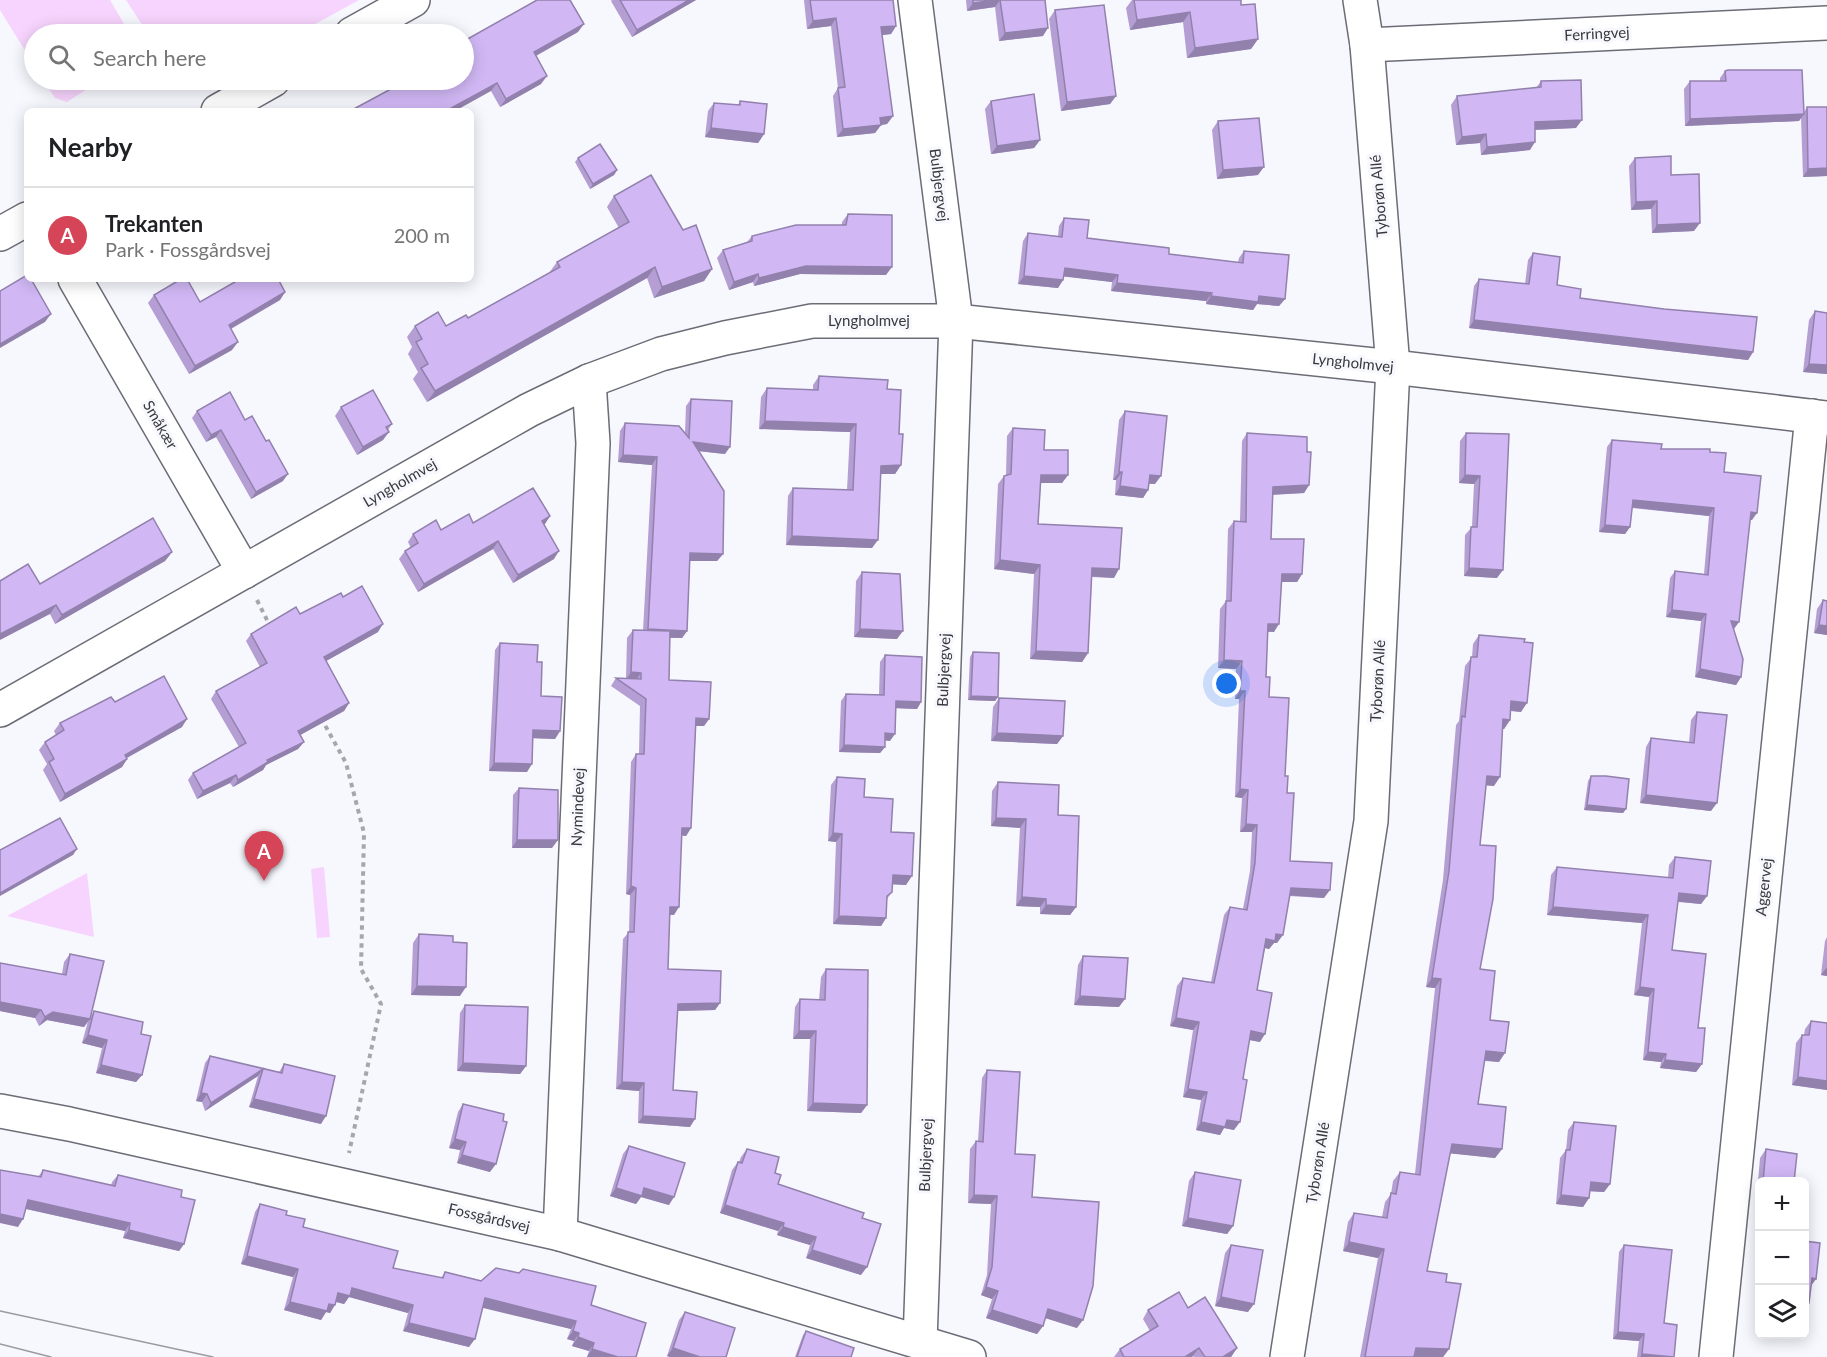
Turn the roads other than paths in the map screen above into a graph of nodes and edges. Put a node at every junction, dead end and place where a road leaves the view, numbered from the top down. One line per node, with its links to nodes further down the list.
1 (413, 0): 5 (street)
2 (915, 0): 12 (street, Bulbjergvej)
3 (1360, 0): 6 (street, Tyborøn Allé)
4 (1827, 22): 6 (street, Ferringvej)
5 (370, 24)
6 (1367, 45): 13 (street, Tyborøn Allé)
7 (255, 90): 8 (street)
8 (223, 108)
9 (24, 221): 10 (street)
10 (0, 234)
11 (77, 282): 16 (street, Småkær)
12 (956, 321): 13 (street, Lyngholmvej); 14 (street, Lyngholmvej); 20 (street, Bulbjergvej)
13 (1393, 367): 15 (street, Lyngholmvej); 22 (street, Tyborøn Allé)
14 (589, 381): 16 (street, Lyngholmvej); 19 (street, Nymindevej)
15 (1820, 417): 23 (street, Aggervej)
16 (244, 572): 17 (street, Lyngholmvej)
17 (0, 710)
18 (0, 1111): 19 (street, Fossgårdsvej)
19 (560, 1234): 20 (street, Fossgårdsvej)
20 (920, 1342): 21 (street, Fossgårdsvej)
21 (969, 1357)
22 (1287, 1357)
23 (1716, 1357)

